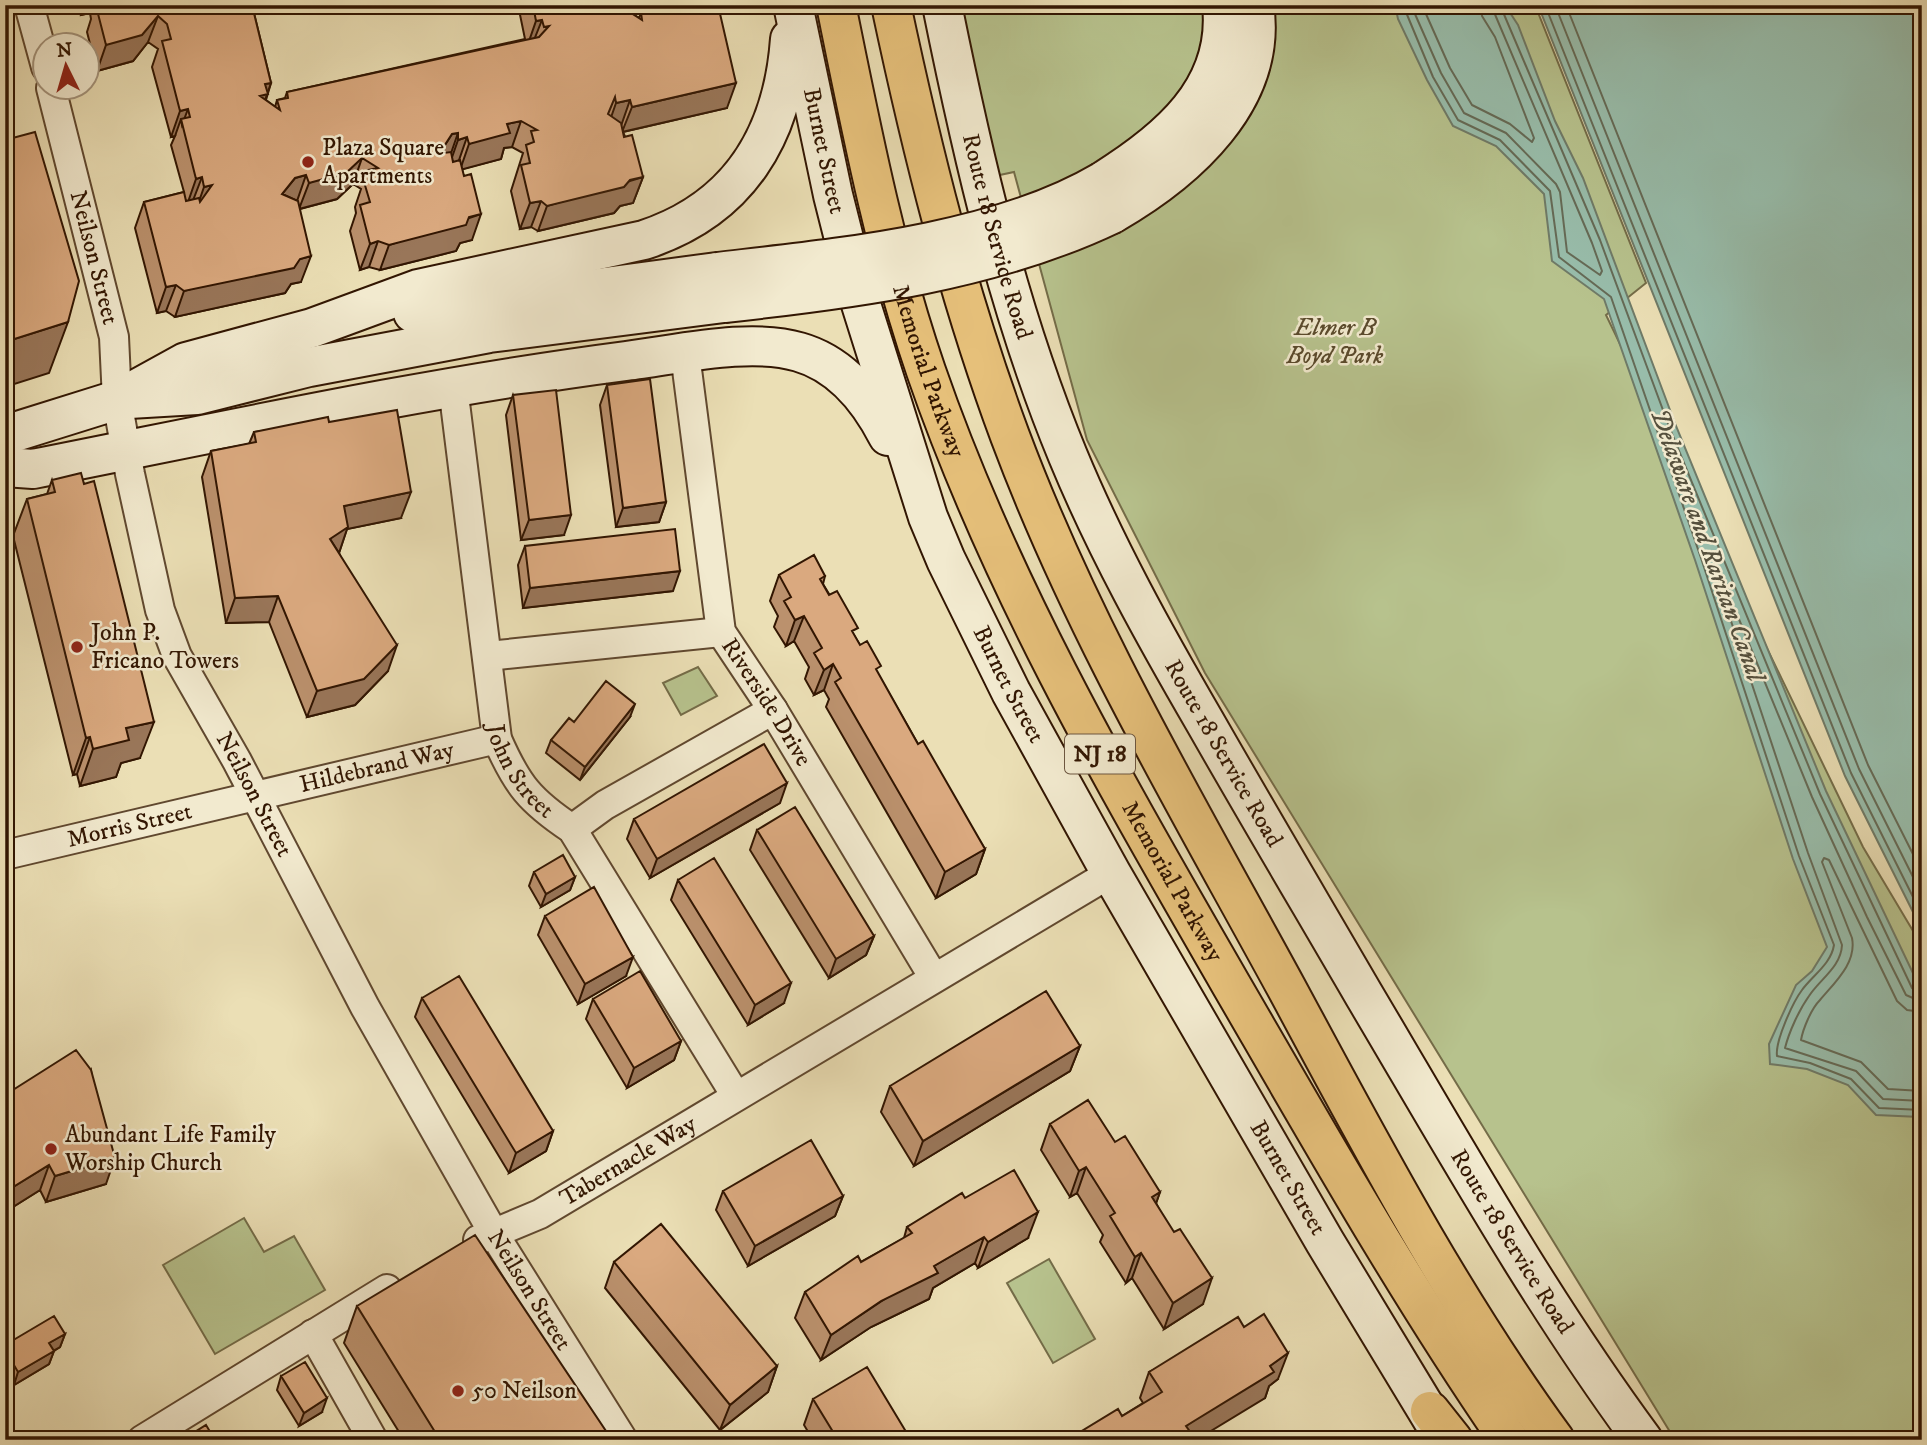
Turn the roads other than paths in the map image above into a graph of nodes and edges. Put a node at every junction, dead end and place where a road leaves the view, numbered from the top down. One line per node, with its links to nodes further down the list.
1 (29, 5): 8 (street)
2 (792, 5): 12 (main road); 19 (main road, Burnet Street)
3 (836, 5): 38 (highway, Memorial Parkway / NJ 18)
4 (891, 5): 39 (highway, Memorial Parkway / NJ 18)
5 (1222, 5): 10 (main road)
6 (1254, 5): 10 (main road)
7 (946, 11): 40 (main road, Route 18 Service Road)
8 (36, 32)
9 (55, 102): 15 (street, Neilson Street)
10 (1107, 197): 11 (main road, bridge)
11 (720, 288): 12 (main road); 15 (main road)
12 (312, 328): 15 (main road)
13 (685, 354): 14 (main road); 19 (main road); 20 (street, Riverside Drive)
14 (453, 387): 17 (main road); 21 (street, John Street)
15 (117, 400): 16 (main road); 17 (street, Neilson Street)
16 (5, 435)
17 (126, 450): 18 (main road); 24 (street, Neilson Street)
18 (5, 467)
19 (928, 517): 27 (main road, Burnet Street)
20 (721, 632): 21 (street); 22 (street, Riverside Drive)
21 (488, 656): 23 (street, John Street)
22 (773, 710): 25 (street); 28 (street, Riverside Drive)
23 (497, 739): 24 (street, Hildebrand Way); 25 (street, John Street)
24 (255, 795): 26 (street, Morris Street); 30 (street, Neilson Street)
25 (572, 828): 29 (street, John Street)
26 (5, 855)
27 (1111, 873): 28 (street, Tabernacle Way); 34 (main road, Burnet Street)
28 (934, 978): 29 (street, Tabernacle Way)
29 (737, 1096): 30 (street, Tabernacle Way)
30 (494, 1234): 31 (street, Tabernacle Way); 37 (street, Neilson Street)
31 (448, 1254)
32 (415, 1272): 33 (street)
33 (313, 1334): 35 (street); 36 (street)
34 (1443, 1430)
35 (142, 1440)
36 (373, 1440)
37 (623, 1440)
38 (1509, 1440)
39 (1555, 1440)
40 (1643, 1440)

